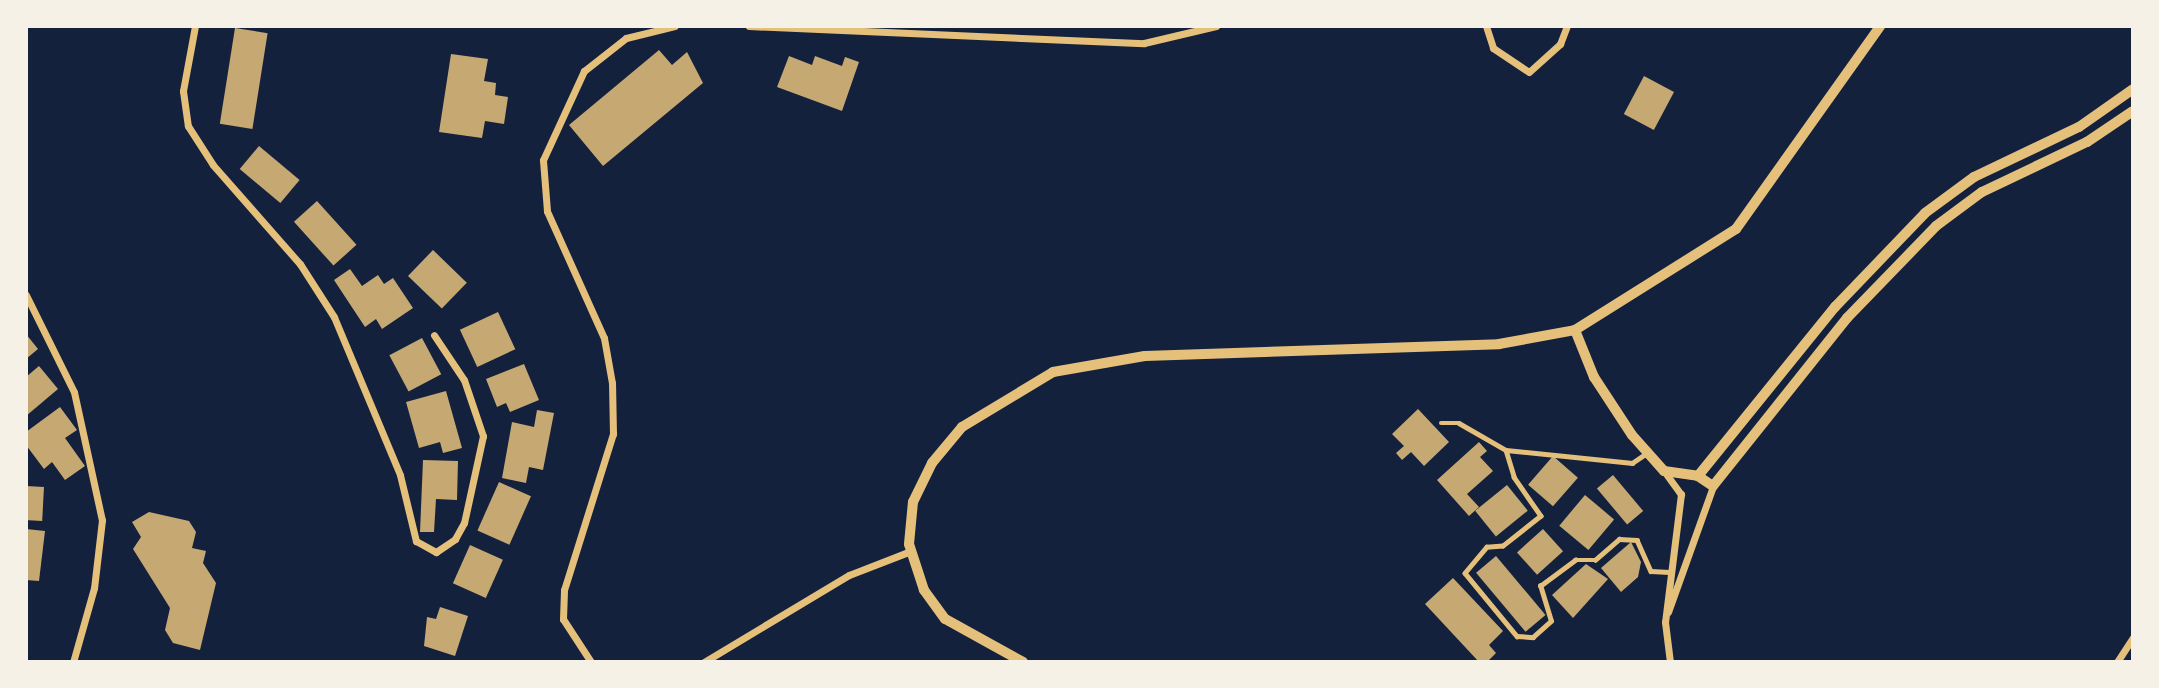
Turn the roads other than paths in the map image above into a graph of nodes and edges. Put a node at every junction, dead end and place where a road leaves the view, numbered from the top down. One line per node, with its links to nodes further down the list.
1 (195, 26): 12 (street)
2 (675, 26): 24 (street)
3 (749, 26): 4 (street)
4 (1216, 26)
5 (1486, 26): 6 (street)
6 (1567, 26)
7 (1880, 26): 11 (street)
8 (2133, 89): 17 (street)
9 (2133, 111): 18 (street)
10 (26, 295): 23 (street)
11 (1575, 330): 15 (street); 19 (street)
12 (435, 335)
13 (1441, 422): 14 (lane)
14 (1506, 450): 15 (lane); 20 (lane)
15 (1647, 453): 16 (street)
16 (1664, 471): 17 (street); 20 (street)
17 (1698, 476): 18 (street)
18 (1713, 486): 21 (street)
19 (911, 551): 25 (street); 26 (street)
20 (1669, 572): 21 (street)
21 (1665, 622): 27 (street)
22 (2133, 637): 28 (street)
23 (73, 662)
24 (591, 662)
25 (704, 662)
26 (1023, 662)
27 (1670, 662)
28 (2116, 662)

